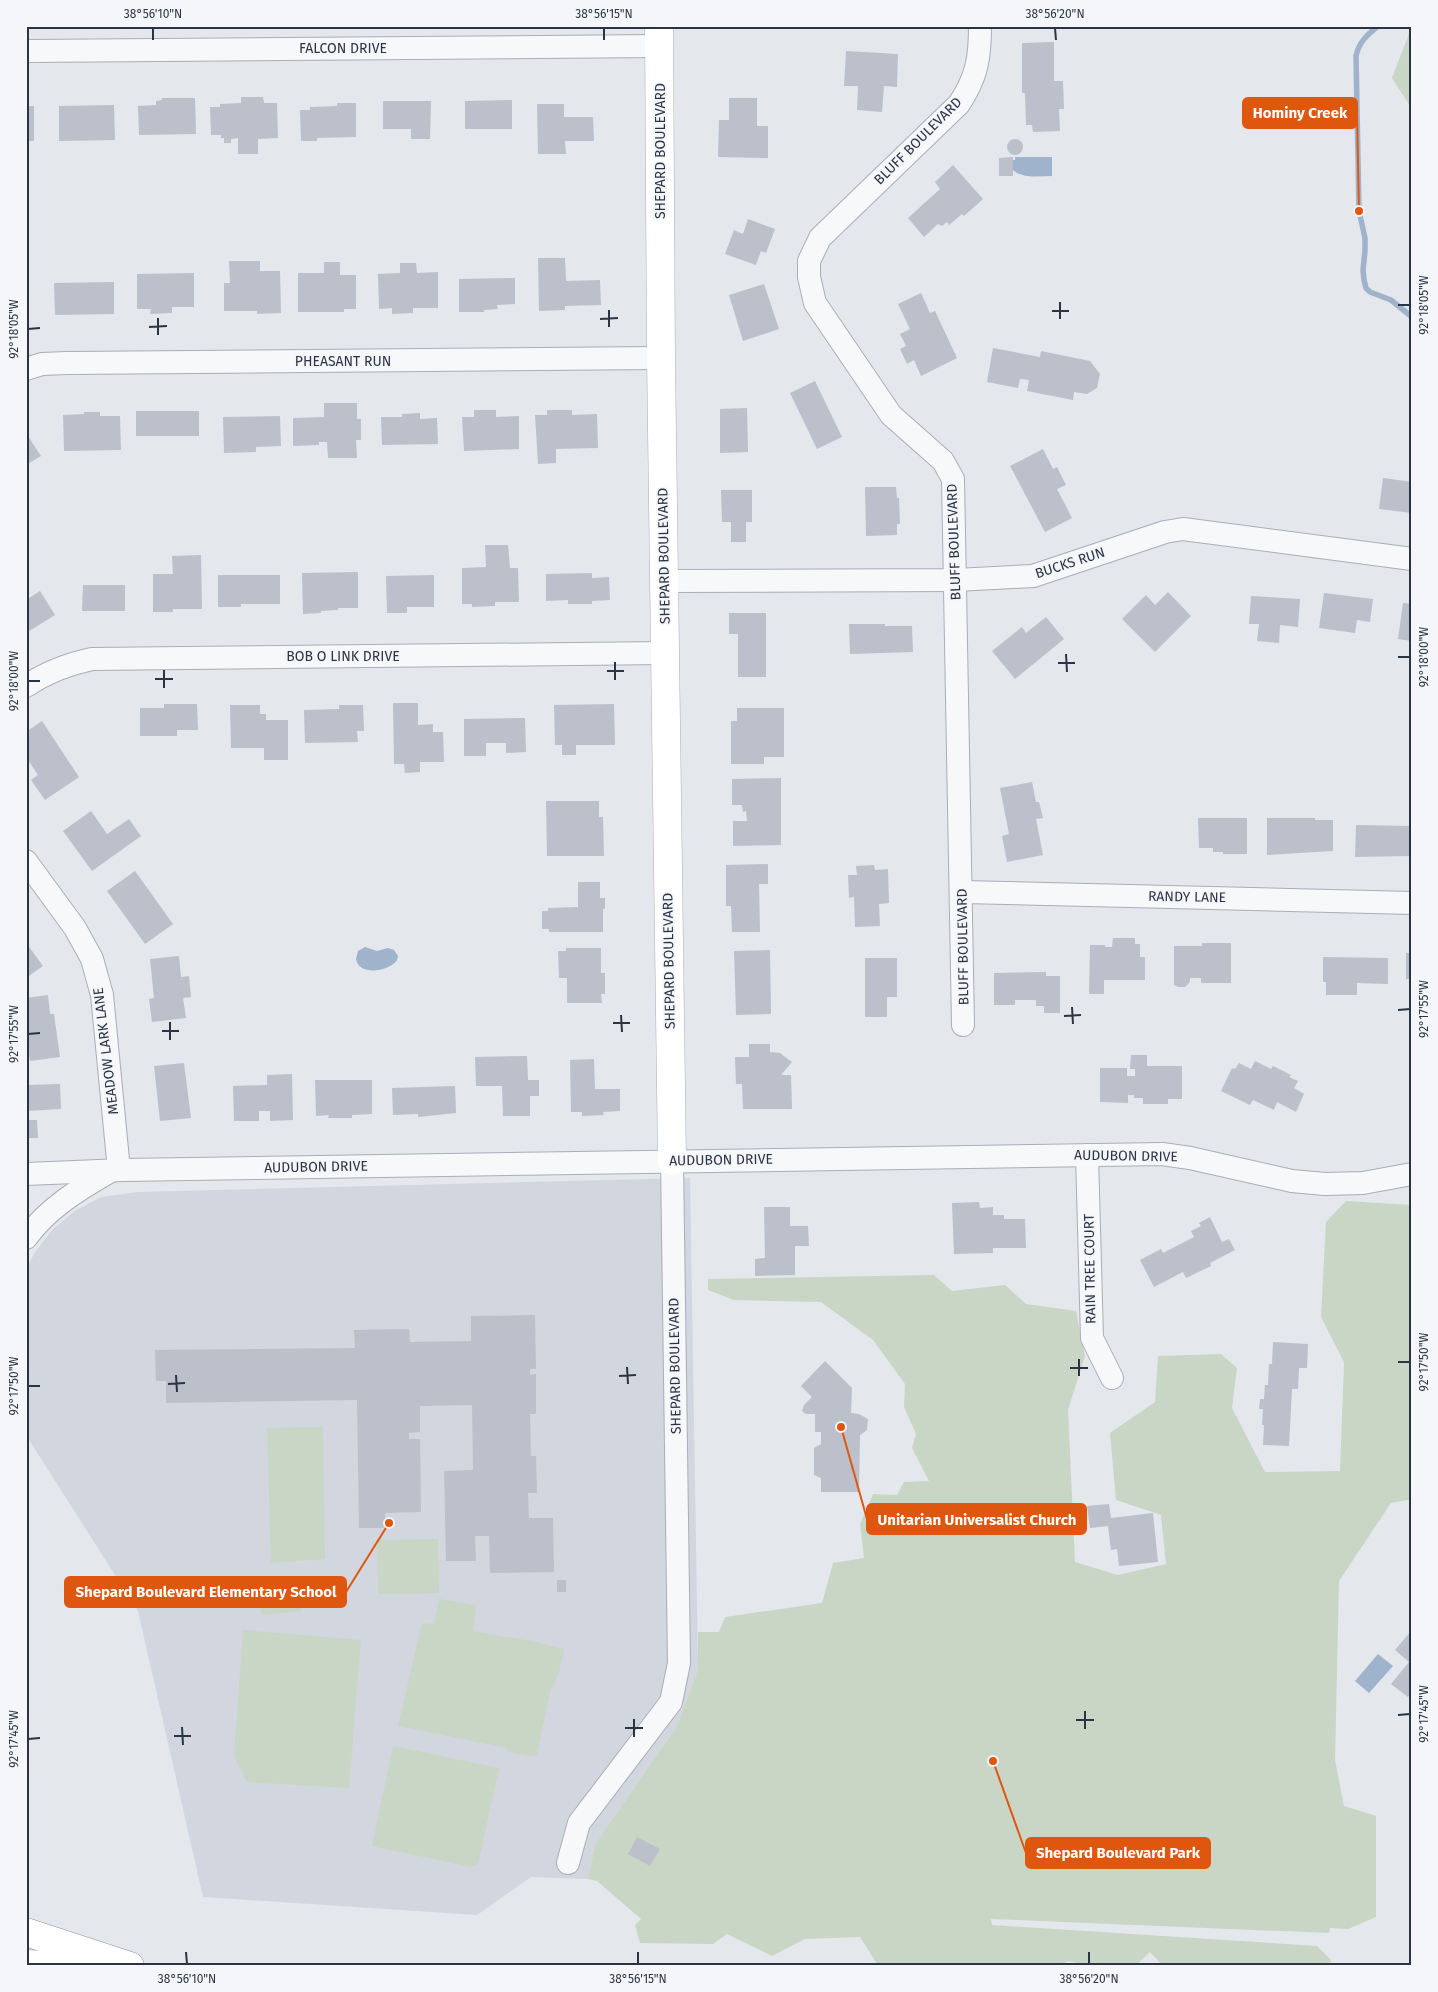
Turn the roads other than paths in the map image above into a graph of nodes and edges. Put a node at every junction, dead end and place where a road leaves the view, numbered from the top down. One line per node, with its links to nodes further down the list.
1 (980, 26): 7 (street, BLUFF BOULEVARD)
2 (659, 36): 3 (street, FALCON DRIVE); 4 (main road, SHEPARD BOULEVARD)
3 (26, 50)
4 (661, 358): 5 (street, PHEASANT RUN); 8 (main road, SHEPARD BOULEVARD)
5 (26, 369)
6 (1412, 559): 7 (street, BUCKS RUN)
7 (956, 580): 8 (street, BUCKS RUN); 12 (street, BLUFF BOULEVARD)
8 (664, 581): 9 (main road, SHEPARD BOULEVARD)
9 (665, 653): 10 (street, BOB O LINK DRIVE); 16 (main road, SHEPARD BOULEVARD)
10 (26, 686)
11 (26, 862): 17 (street, MEADOW LARK LANE)
12 (962, 892): 13 (street, RANDY LANE); 14 (street, BLUFF BOULEVARD)
13 (1412, 903)
14 (963, 1025)
15 (1087, 1155): 16 (street, AUDUBON DRIVE); 19 (street, AUDUBON DRIVE); 21 (street, RAIN TREE COURT)
16 (672, 1161): 17 (street, AUDUBON DRIVE); 22 (street, SHEPARD BOULEVARD)
17 (114, 1171): 18 (street, AUDUBON DRIVE); 20 (street)
18 (26, 1174)
19 (1412, 1174)
20 (26, 1238)
21 (1112, 1378)
22 (568, 1863)
23 (26, 1932): 26 (main road)
24 (26, 1964): 25 (main road)
25 (68, 1966)
26 (130, 1966)

